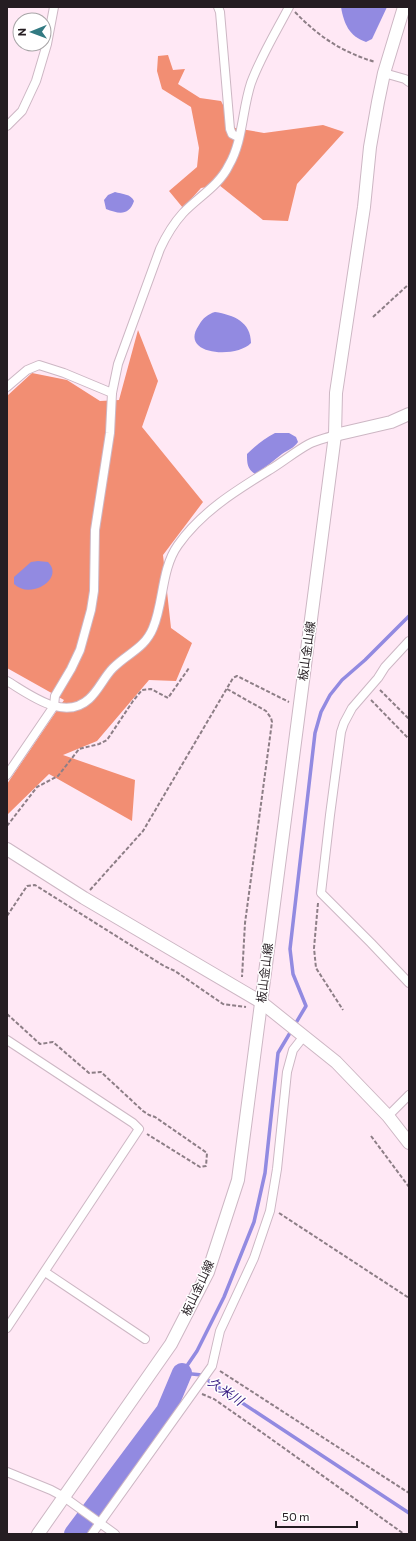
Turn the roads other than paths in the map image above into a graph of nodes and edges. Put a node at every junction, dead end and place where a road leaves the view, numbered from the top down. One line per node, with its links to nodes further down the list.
1 (54, 7): 7 (street)
2 (218, 7): 8 (street)
3 (404, 7): 5 (main road, 板山金山線)
4 (292, 9): 8 (street)
5 (386, 69): 6 (street); 12 (main road, 板山金山線)
6 (409, 82)
7 (7, 126)
8 (238, 137): 10 (street)
9 (7, 387): 10 (street)
10 (112, 393): 15 (street)
11 (409, 414): 12 (main road)
12 (335, 435): 15 (street); 19 (main road, 板山金山線)
13 (409, 641): 18 (street)
14 (7, 681): 15 (street)
15 (54, 706): 16 (street)
16 (7, 774)
17 (7, 849): 19 (main road)
18 (409, 983)
19 (261, 1002): 20 (main road); 29 (main road, 板山金山線)
20 (304, 1036): 23 (main road); 30 (street)
21 (7, 1040): 25 (street)
22 (409, 1095): 23 (street)
23 (388, 1116): 24 (main road)
24 (409, 1143)
25 (45, 1272): 26 (street); 27 (street)
26 (7, 1328)
27 (145, 1338)
28 (7, 1472): 29 (street)
29 (64, 1497): 30 (street); 31 (main road, 板山金山線)
30 (99, 1524): 32 (street); 33 (street)
31 (38, 1534)
32 (92, 1534)
33 (115, 1534)

